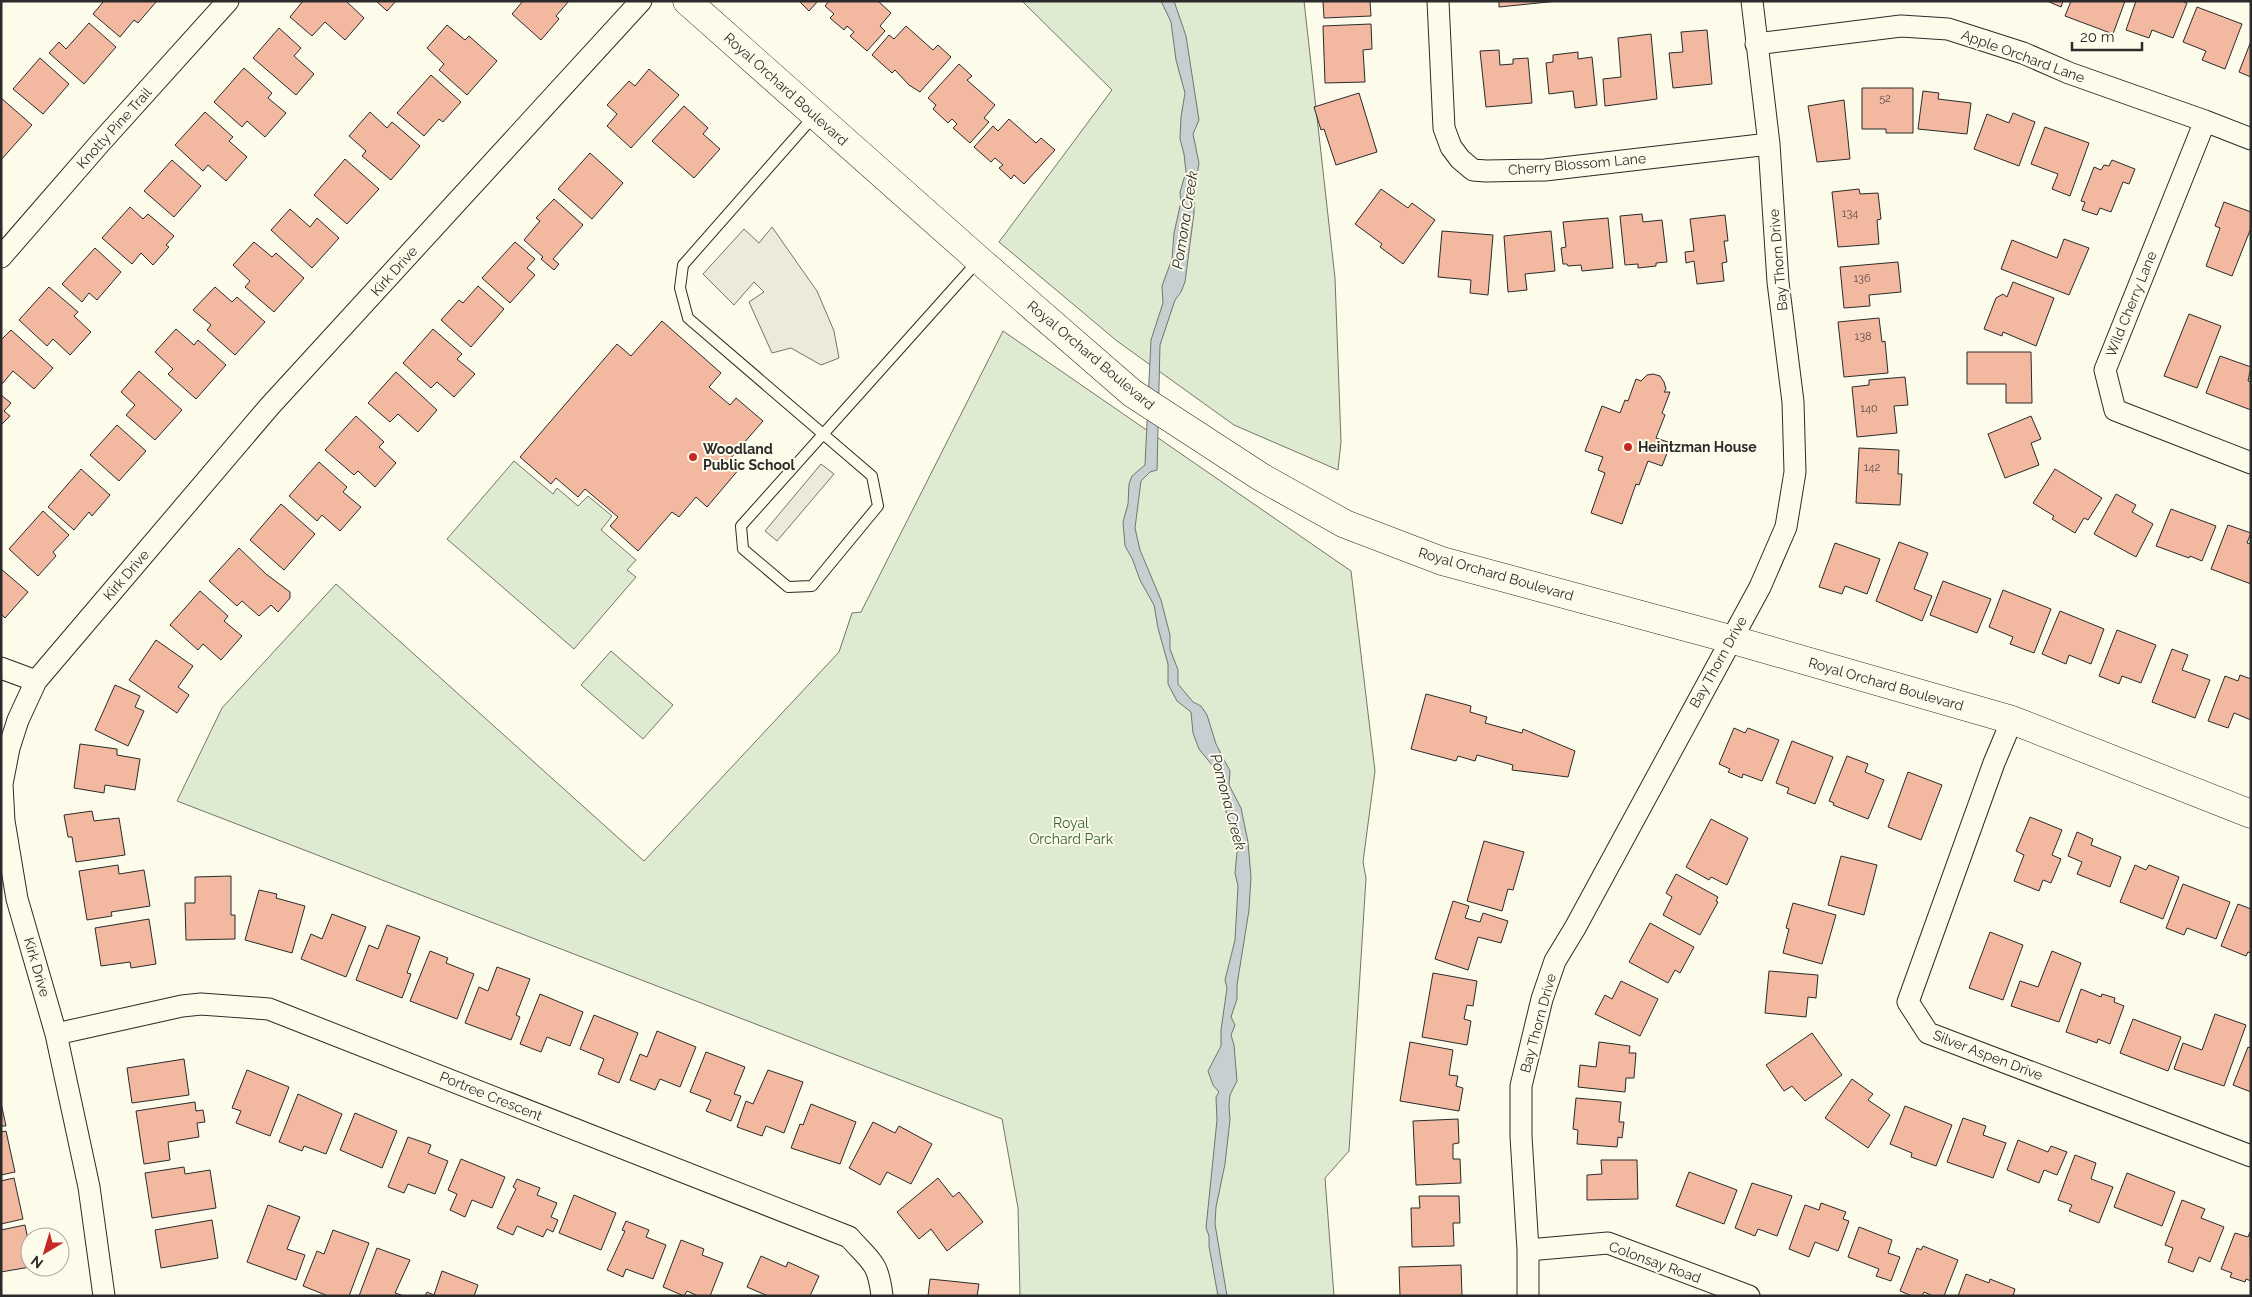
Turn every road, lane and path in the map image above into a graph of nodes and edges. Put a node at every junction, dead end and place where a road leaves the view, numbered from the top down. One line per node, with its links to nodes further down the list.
1 (228, 1): 11 (street, Knotty Pine Trail)
2 (641, 1): 17 (street, Kirk Drive)
3 (688, 1): 7 (street, Royal Orchard Boulevard)
4 (1438, 1): 10 (street, Cherry Blossom Lane)
5 (1752, 1): 6 (street, Bay Thorn Drive)
6 (1756, 44): 8 (street, Apple Orchard Lane); 10 (street, Bay Thorn Drive)
7 (814, 115): 12 (street, Royal Orchard Boulevard); 13 (lane)
8 (2205, 121): 9 (street, Apple Orchard Lane); 14 (street, Wild Cherry Lane)
9 (2251, 139)
10 (1769, 144): 15 (street, Bay Thorn Drive)
11 (1, 257)
12 (979, 260): 13 (lane); 15 (street, Royal Orchard Boulevard)
13 (824, 435): 13 (lane)
14 (2251, 463)
15 (1730, 639): 18 (street, Royal Orchard Boulevard); 22 (street, Bay Thorn Drive)
16 (1, 668): 17 (street)
17 (36, 681): 20 (street, Kirk Drive)
18 (2012, 720): 19 (street, Royal Orchard Boulevard); 21 (street, Silver Aspen Drive)
19 (2251, 814)
20 (56, 1034): 23 (street, Kirk Drive); 24 (street, Portree Crescent)
21 (2251, 1156)
22 (1528, 1250): 25 (street, Bay Thorn Drive); 26 (street, Colonsay Road)
23 (104, 1296)
24 (882, 1296)
25 (1528, 1296)
26 (1749, 1296)

